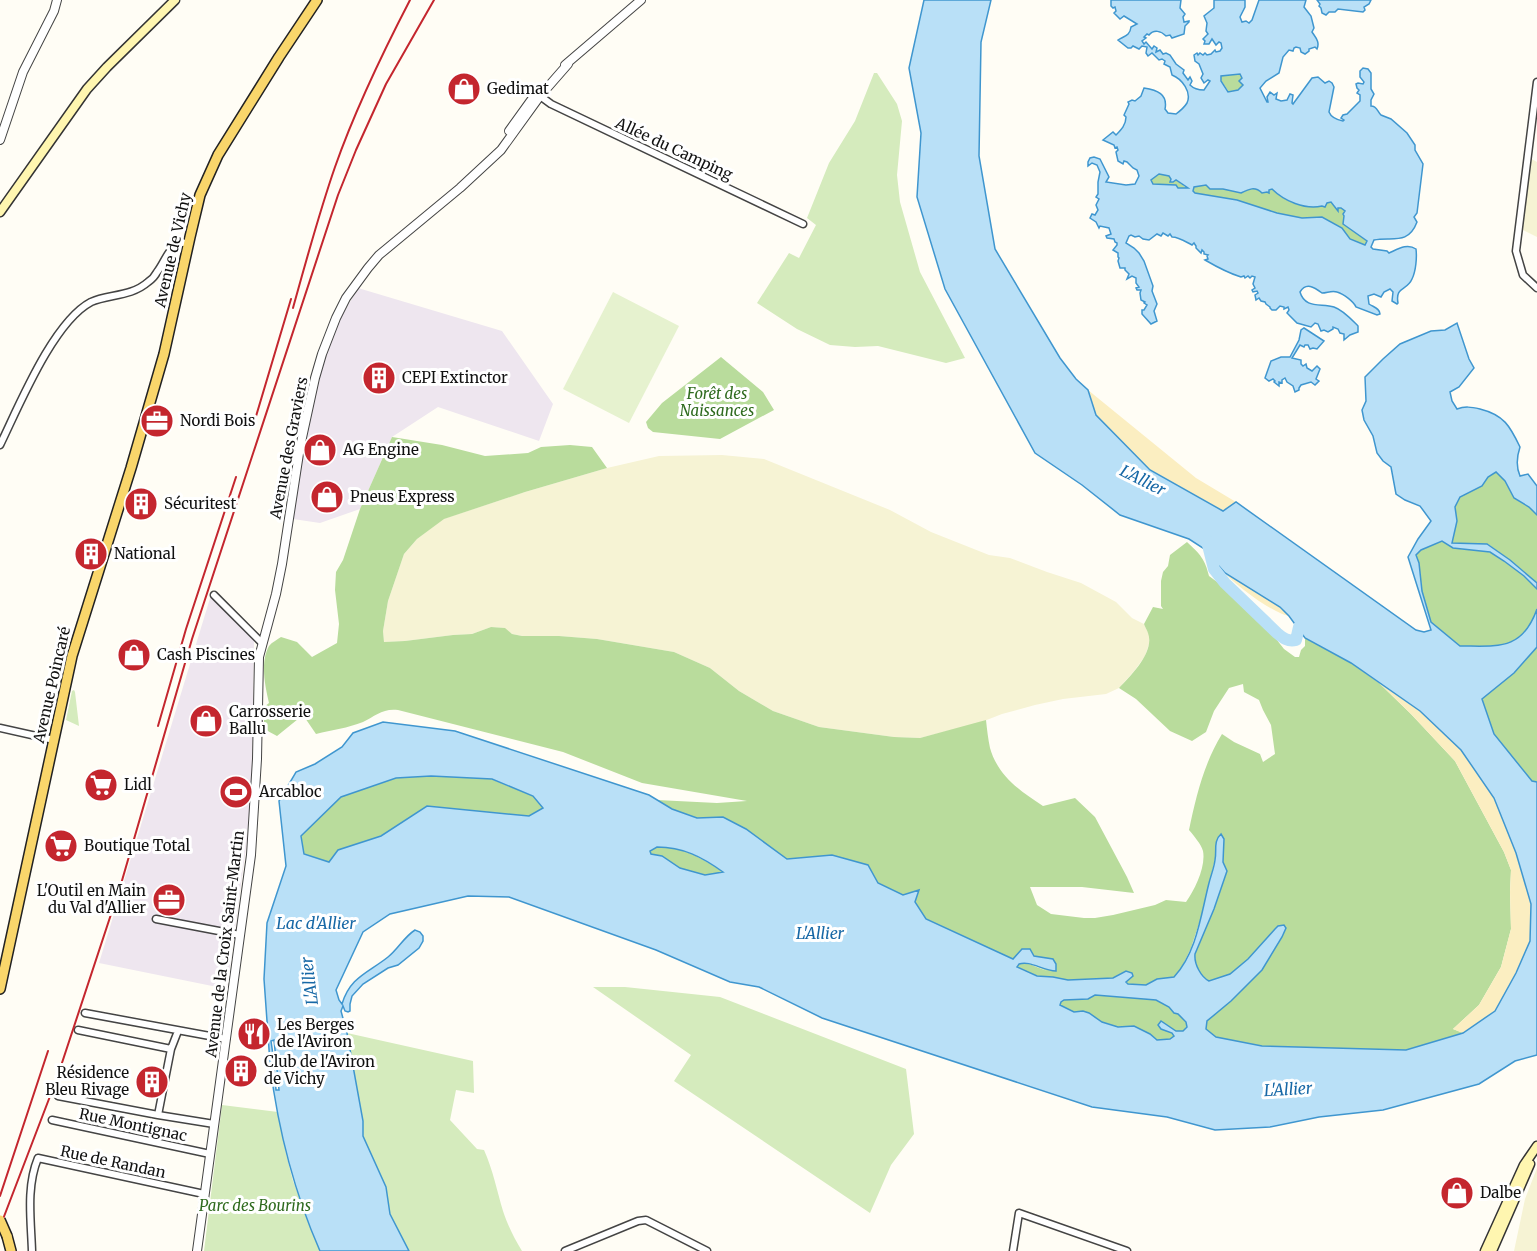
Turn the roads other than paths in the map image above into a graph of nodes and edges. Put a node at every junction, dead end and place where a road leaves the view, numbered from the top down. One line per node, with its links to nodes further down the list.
1 (57, 0): 7 (street)
2 (175, 0): 8 (main road)
3 (317, 0): 11 (main road, Avenue de Vichy)
4 (641, 0): 6 (street, Avenue des Graviers)
5 (1537, 82): 12 (street)
6 (538, 95): 10 (street, Allée du Camping); 16 (street, Avenue des Graviers)
7 (0, 140)
8 (4, 203): 9 (main road)
9 (0, 212)
10 (802, 224)
11 (188, 243): 13 (main road, Avenue de Vichy); 14 (street)
12 (1537, 288)
13 (153, 393): 18 (main road, Avenue Poincaré)
14 (0, 445)
15 (214, 595): 16 (street)
16 (262, 643): 20 (street, Avenue de la Croix Saint-Martin)
17 (0, 728): 18 (street)
18 (54, 740): 21 (main road, Avenue Poincaré)
19 (156, 919): 20 (street)
20 (240, 935): 25 (street, Avenue de la Croix Saint-Martin)
21 (0, 989)
22 (85, 1013): 24 (street)
23 (78, 1030): 26 (street)
24 (178, 1031): 25 (street); 26 (street)
25 (226, 1039): 30 (street, Avenue de la Croix Saint-Martin)
26 (171, 1049): 28 (street)
27 (58, 1096): 28 (street)
28 (158, 1115): 30 (street)
29 (52, 1120): 32 (street, Rue Montignac)
30 (214, 1124): 32 (street, Avenue de la Croix Saint-Martin)
31 (1537, 1146): 36 (main road)
32 (210, 1154): 33 (street, Avenue de la Croix Saint-Martin)
33 (204, 1194): 35 (street, Avenue de la Croix Saint-Martin); 38 (street, Rue de Randan)
34 (0, 1220): 37 (main road, bridge)
35 (196, 1250)
36 (1490, 1250)
37 (11, 1251)
38 (32, 1251)
39 (565, 1251): 40 (street)
40 (706, 1251)
41 (1013, 1251): 42 (street)
42 (1127, 1251)

